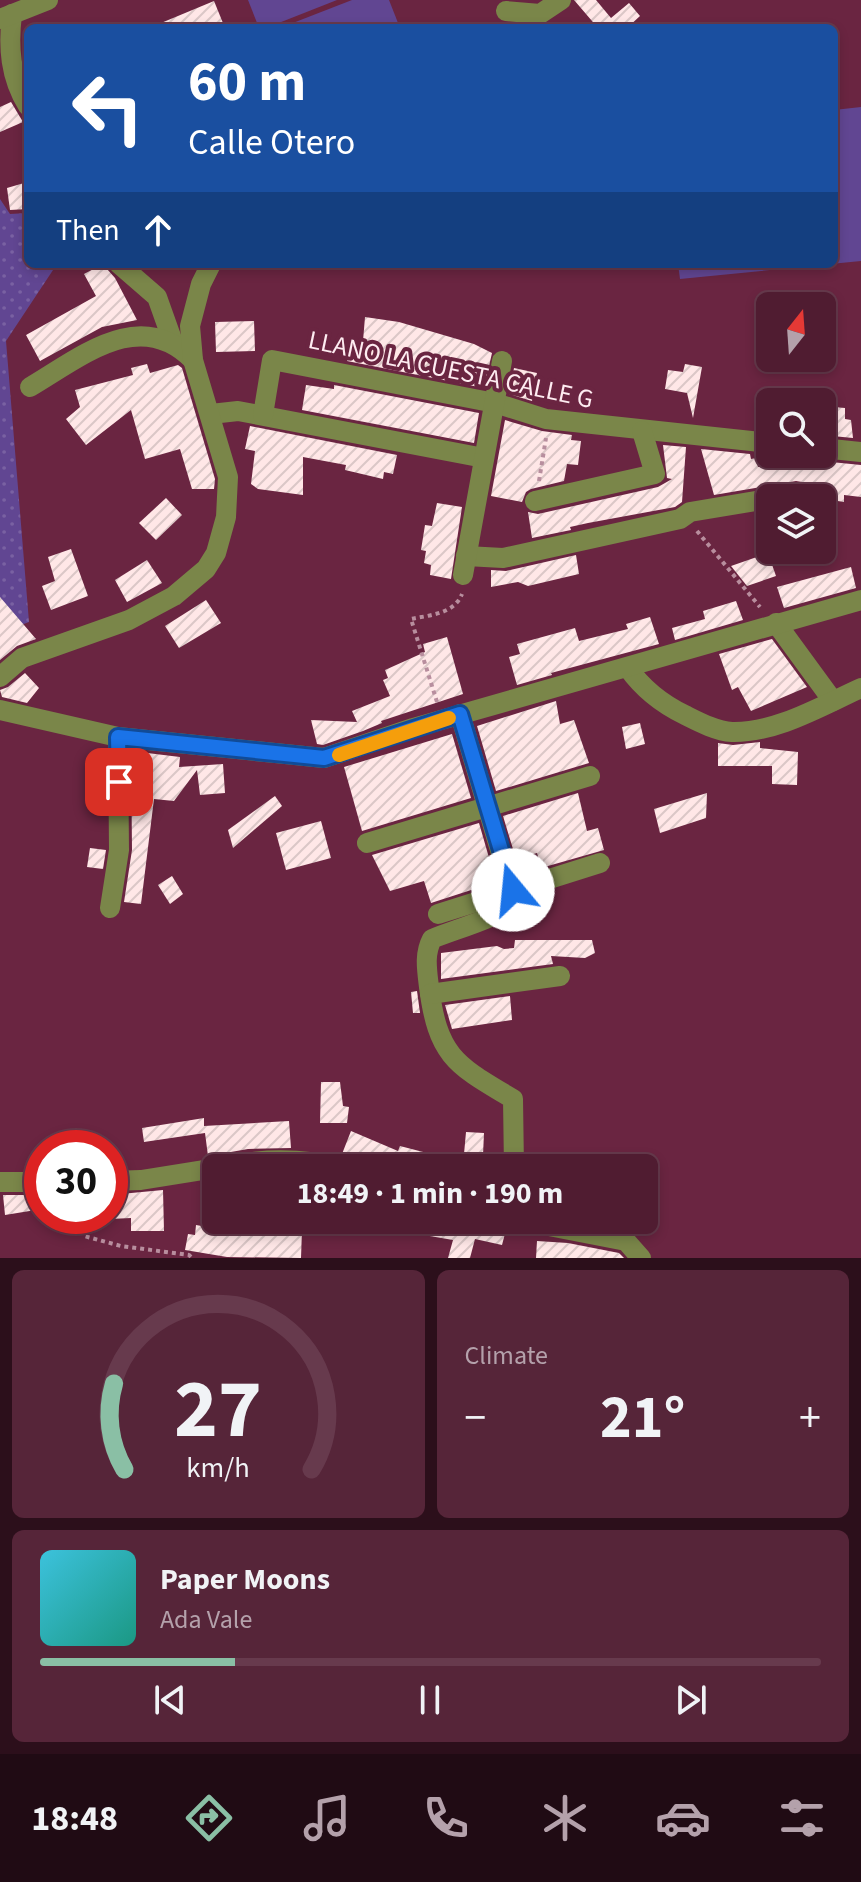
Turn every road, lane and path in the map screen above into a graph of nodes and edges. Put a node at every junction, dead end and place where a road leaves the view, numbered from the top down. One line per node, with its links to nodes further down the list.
1 (48, 0): 4 (street)
2 (561, 0): 5 (street)
3 (504, 13): 5 (street)
4 (6, 16): 6 (street)
5 (544, 21)
6 (24, 97)
7 (124, 268): 9 (street)
8 (209, 268): 10 (street)
9 (173, 342): 10 (street); 12 (street)
10 (193, 360): 14 (street)
11 (502, 361): 13 (street)
12 (30, 387)
13 (495, 403): 15 (street, LLANO LA CUESTA CALLE G); 16 (street, LLANO LA CUESTA CALLE G); 21 (street)
14 (211, 414): 15 (street); 29 (street)
15 (263, 415): 21 (street)
16 (548, 420): 17 (street, LLANO LA CUESTA CALLE G); 23 (path)
17 (642, 431): 18 (street, LLANO LA CUESTA CALLE G); 23 (street)
18 (756, 442)
19 (836, 449): 20 (street)
20 (861, 452)
21 (484, 458): 25 (street)
22 (756, 500): 24 (street)
23 (535, 501)
24 (685, 516): 25 (street); 27 (path)
25 (465, 566): 33 (path)
26 (861, 600): 27 (street)
27 (773, 624): 28 (street); 31 (street)
28 (628, 668): 31 (street); 33 (street)
29 (0, 677)
30 (861, 688): 31 (street)
31 (833, 701)
32 (0, 710): 34 (street)
33 (452, 717): 34 (street); 36 (street)
34 (118, 737): 40 (street)
35 (590, 776): 36 (street)
36 (487, 806): 37 (street); 39 (street)
37 (367, 843)
38 (600, 863): 39 (street)
39 (513, 890): 41 (street); 43 (street)
40 (110, 908)
41 (438, 914)
42 (560, 976): 43 (street)
43 (430, 994): 44 (street)
44 (514, 1154)
45 (202, 1170): 46 (street)
46 (128, 1180)
47 (0, 1182): 48 (street)
48 (24, 1182)
49 (83, 1234): 51 (path)
50 (590, 1234): 52 (street)
51 (192, 1258)
52 (641, 1258)

